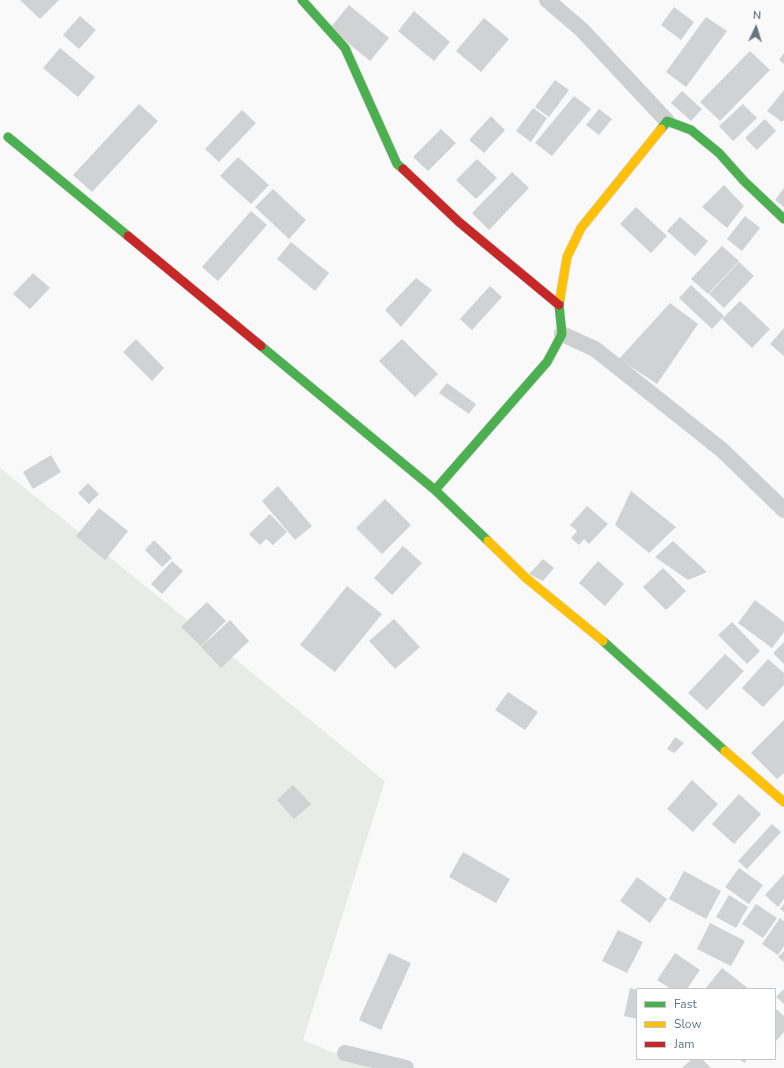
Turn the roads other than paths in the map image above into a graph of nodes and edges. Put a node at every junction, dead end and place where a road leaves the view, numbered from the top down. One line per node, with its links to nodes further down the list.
1 (302, 0): 6 (street)
2 (547, 0): 3 (street)
3 (667, 121): 5 (street); 6 (street)
4 (8, 137): 8 (street)
5 (784, 219)
6 (558, 305): 7 (street)
7 (562, 334): 8 (street); 9 (street)
8 (435, 490): 10 (street)
9 (784, 510)
10 (784, 802)
11 (345, 1053): 12 (street)
12 (406, 1068)

